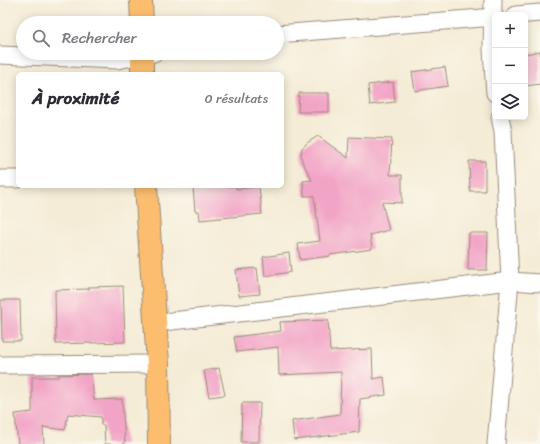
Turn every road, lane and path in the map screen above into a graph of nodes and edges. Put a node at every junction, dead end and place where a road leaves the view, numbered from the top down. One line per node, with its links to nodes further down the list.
1 (141, 0): 6 (main road)
2 (493, 0): 3 (street)
3 (494, 12)
4 (540, 13): 5 (street)
5 (528, 14)
6 (142, 16)
7 (492, 17): 8 (street)
8 (284, 33)
9 (492, 48): 12 (street)
10 (0, 55): 11 (street)
11 (16, 56)
12 (494, 84)
13 (501, 120): 17 (street)
14 (0, 179): 15 (street)
15 (16, 179)
16 (146, 188): 19 (main road)
17 (510, 281): 18 (street); 19 (street); 23 (street)
18 (540, 283)
19 (155, 323): 20 (main road)
20 (158, 364): 21 (street); 22 (main road)
21 (0, 365)
22 (159, 444)
23 (496, 444)

